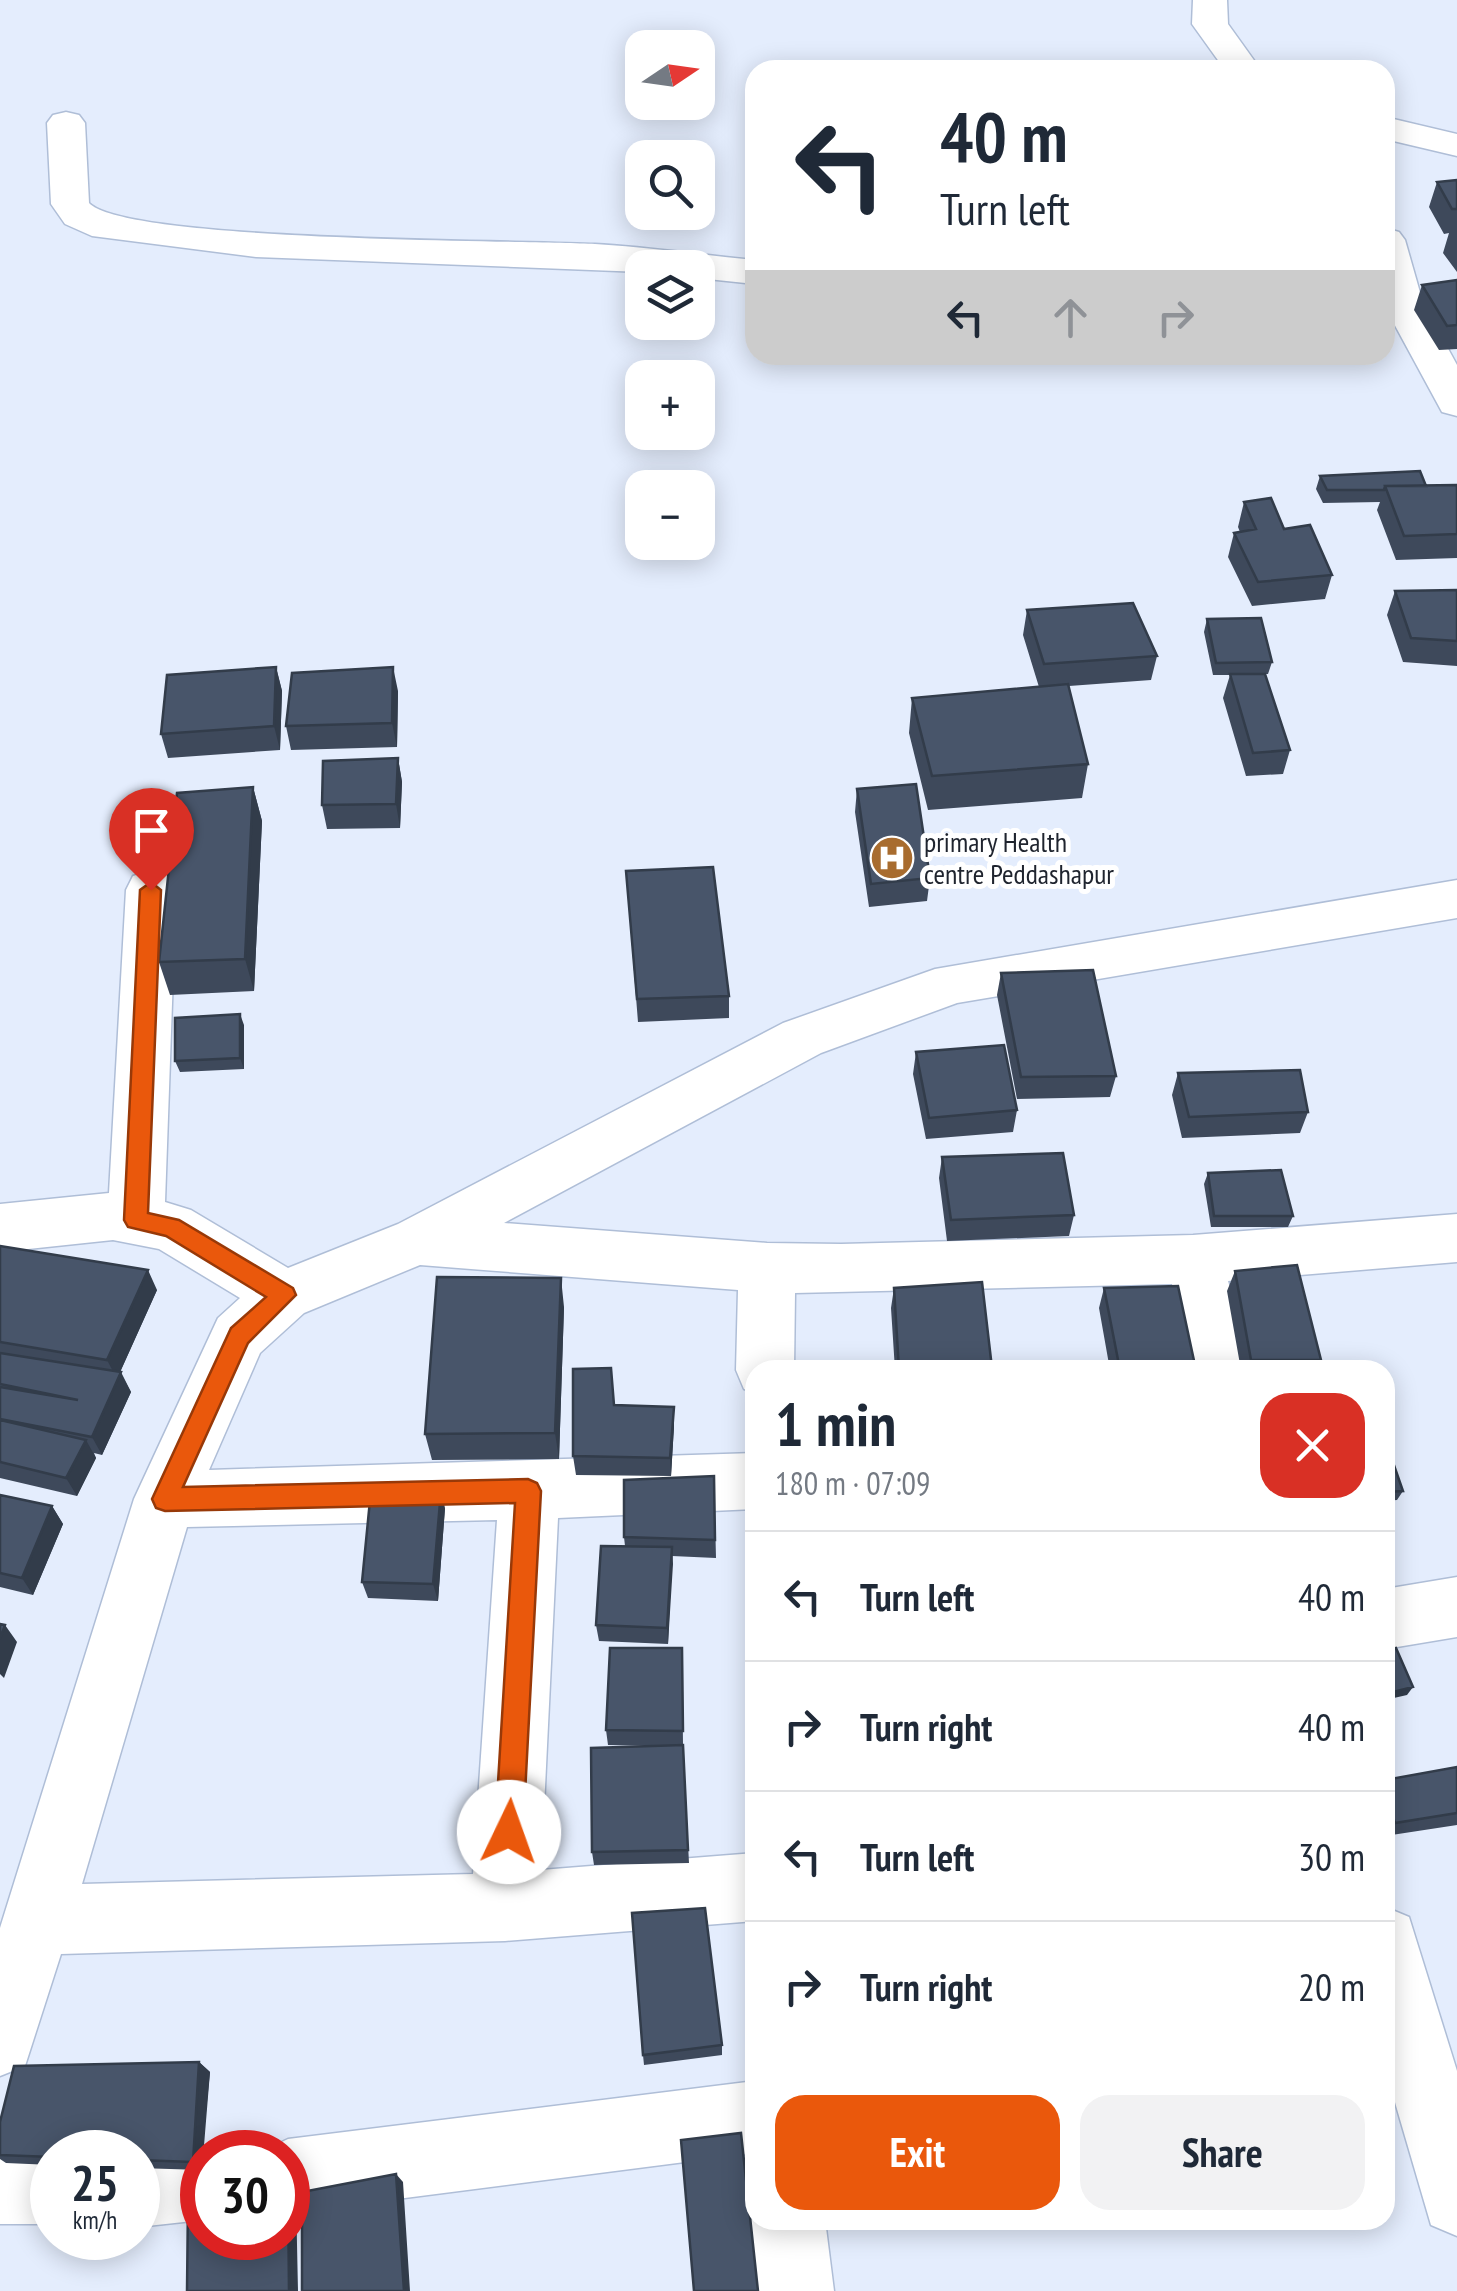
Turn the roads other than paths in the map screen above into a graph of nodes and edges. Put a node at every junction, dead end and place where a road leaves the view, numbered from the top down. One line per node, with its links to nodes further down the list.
1 (1210, 0): 2 (street)
2 (1236, 60)
3 (66, 123): 7 (street)
4 (1395, 130): 5 (street)
5 (1457, 145)
6 (1395, 265): 8 (street)
7 (745, 271)
8 (1406, 292): 9 (street)
9 (1457, 403)
10 (151, 890): 12 (street)
11 (1457, 899): 15 (street)
12 (136, 1220): 13 (street); 18 (street)
13 (0, 1228)
14 (1457, 1238): 16 (street)
15 (418, 1241): 17 (street); 18 (street)
16 (1194, 1259): 17 (street); 20 (street)
17 (766, 1268): 19 (street)
18 (284, 1295): 23 (street)
19 (765, 1360)
20 (1222, 1360)
21 (745, 1481): 22 (street)
22 (528, 1491): 23 (street); 27 (street)
23 (165, 1499): 28 (street)
24 (1457, 1608): 25 (street)
25 (1395, 1617)
26 (745, 1888): 27 (street)
27 (505, 1907): 28 (street)
28 (37, 1920): 30 (street)
29 (1395, 1972): 31 (street)
30 (0, 2042)
31 (1418, 2044): 36 (street)
32 (745, 2118): 33 (street)
33 (310, 2173)
34 (0, 2186): 35 (street)
35 (30, 2187)
36 (1457, 2199)
37 (789, 2230): 38 (street)
38 (796, 2291)

